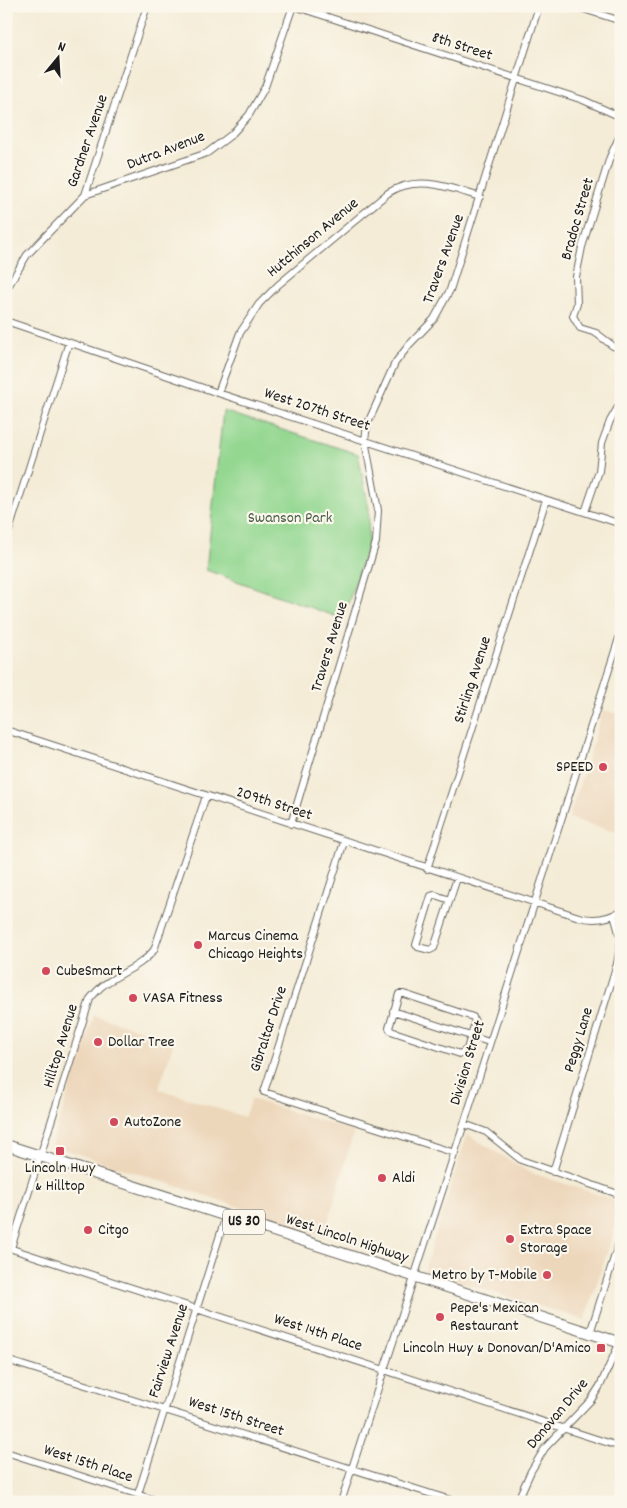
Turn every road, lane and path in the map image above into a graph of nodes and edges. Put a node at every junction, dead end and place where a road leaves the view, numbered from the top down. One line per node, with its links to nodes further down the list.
1 (147, 6): 9 (street, Gardner Avenue)
2 (294, 6): 6 (street, 8th Street); 9 (street, Dutra Avenue)
3 (540, 6): 6 (street, Travers Avenue)
4 (574, 6): 5 (street)
5 (621, 21)
6 (518, 78): 7 (street, 8th Street); 10 (street, Travers Avenue)
7 (621, 117)
8 (621, 133): 14 (street, Bradoc Street)
9 (85, 195): 11 (street, Gardner Avenue)
10 (480, 197): 15 (street, Hutchinson Avenue); 17 (street, Travers Avenue)
11 (6, 290)
12 (6, 321): 13 (street, West 207th Street)
13 (69, 342): 15 (street, West 207th Street); 21 (street)
14 (621, 349)
15 (218, 393): 17 (street, West 207th Street)
16 (621, 402): 19 (street)
17 (365, 440): 18 (street, West 207th Street); 25 (street, Travers Avenue)
18 (546, 500): 19 (street, West 207th Street); 27 (street, Stirling Avenue)
19 (585, 512): 20 (street, West 207th Street)
20 (621, 524)
21 (6, 540)
22 (621, 632): 30 (street, Division Street)
23 (6, 730): 24 (street, 209th Street)
24 (206, 796): 25 (street, 209th Street); 40 (street, Hilltop Avenue)
25 (291, 824): 26 (street, 209th Street)
26 (344, 842): 27 (street, 209th Street); 39 (street, Gibraltar Drive)
27 (427, 869): 28 (street, 209th Street)
28 (457, 878): 29 (street); 30 (street, 209th Street)
29 (450, 900): 29 (street)
30 (533, 903): 32 (street, 209th Street); 36 (street, Division Street)
31 (621, 911): 32 (street)
32 (614, 915): 33 (street, Peggy Lane)
33 (619, 964): 41 (street, Peggy Lane)
34 (393, 1011): 35 (street); 35 (street); 35 (street)
35 (471, 1036): 36 (street)
36 (490, 1042): 37 (street, Division Street)
37 (464, 1124): 39 (street, Division Street); 41 (street)
38 (6, 1145): 40 (main road, West Lincoln Highway / US 30)
39 (454, 1153): 46 (street, Division Street)
40 (40, 1156): 43 (main road, West Lincoln Highway / US 30); 45 (street, Hilltop Avenue)
41 (552, 1172): 42 (street)
42 (621, 1194)
43 (226, 1216): 46 (main road, West Lincoln Highway / US 30); 47 (street, Fairview Avenue)
44 (621, 1236): 48 (street)
45 (9, 1248): 47 (street, West 14th Place)
46 (415, 1276): 48 (main road, West Lincoln Highway / US 30); 51 (street, Division Street)
47 (197, 1308): 51 (street, West 14th Place); 52 (street, Fairview Avenue)
48 (590, 1333): 49 (main road, West Lincoln Highway / US 30)
49 (620, 1343): 53 (street, Donovan Drive)
50 (6, 1360): 52 (street, West 15th Street)
51 (384, 1369): 53 (street, West 14th Place); 56 (street, Division Street)
52 (165, 1409): 56 (street, West 15th Street); 57 (street, Fairview Avenue)
53 (565, 1428): 54 (street, West 14th Place); 61 (street, Donovan Drive)
54 (621, 1446)
55 (6, 1452): 57 (street, West 15th Place)
56 (352, 1468): 59 (street, Division Street); 60 (street, West 15th Street)
57 (138, 1494): 58 (street, West 15th Place)
58 (161, 1502)
59 (341, 1502)
60 (457, 1502)
61 (517, 1502)

